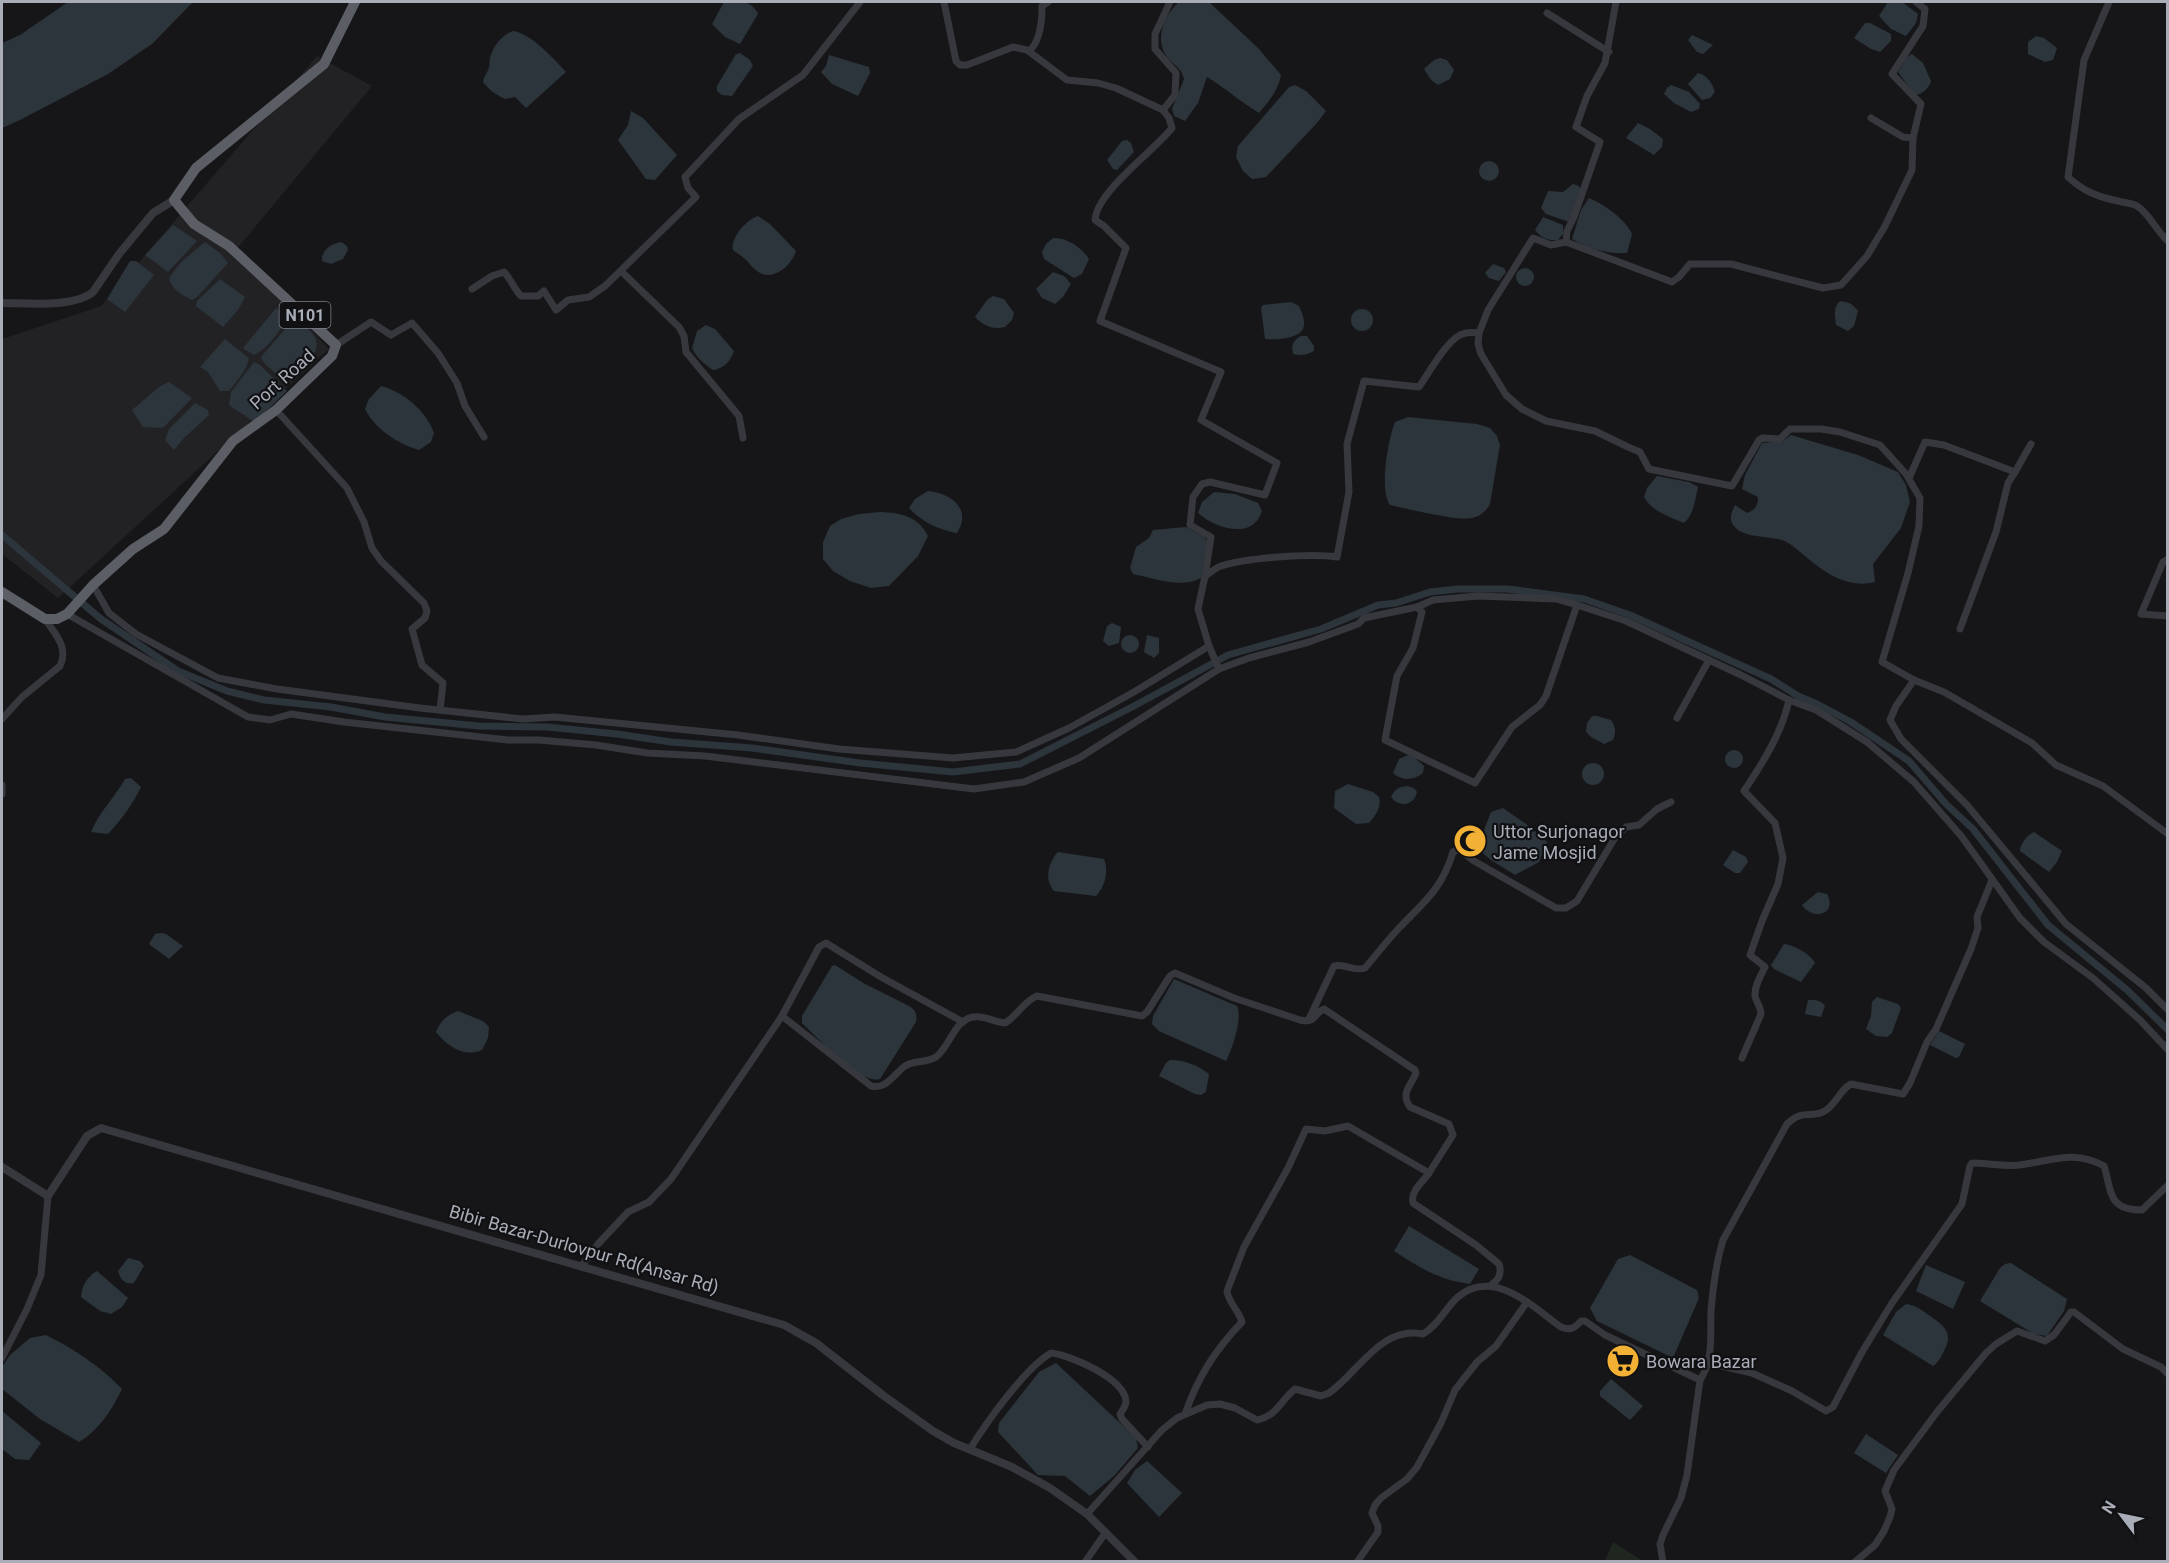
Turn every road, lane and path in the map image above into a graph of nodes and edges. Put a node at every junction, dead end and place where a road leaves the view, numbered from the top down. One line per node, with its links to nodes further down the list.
1 (355, 2): 15 (highway)
2 (860, 2): 18 (street)
3 (944, 2): 10 (street)
4 (1048, 2): 10 (street)
5 (1170, 2): 12 (street)
6 (1616, 2): 11 (street)
7 (1916, 2): 14 (street)
8 (2109, 2): 16 (street)
9 (1547, 13): 11 (street)
10 (1029, 51): 12 (street)
11 (1608, 52): 17 (street)
12 (1163, 110): 30 (street)
13 (1871, 118): 14 (street)
14 (1913, 138): 17 (street)
15 (174, 200): 20 (street); 22 (highway, Port Road / N101)
16 (2168, 241)
17 (1566, 242): 21 (street)
18 (622, 272): 19 (street); 25 (street)
19 (472, 289)
20 (2, 303)
21 (1479, 333): 28 (street); 30 (street)
22 (336, 345): 23 (highway, Port Road / N101); 24 (street)
23 (276, 410): 31 (highway, Port Road / N101); 44 (street)
24 (484, 437)
25 (743, 438)
26 (2031, 444): 27 (street)
27 (2015, 472): 28 (street); 38 (street)
28 (1909, 478): 42 (street)
29 (2168, 559): 36 (street)
30 (1205, 576): 39 (street)
31 (91, 587): 35 (highway, Port Road / N101); 44 (street)
32 (2, 592): 37 (highway)
33 (1577, 605): 34 (street); 34 (street); 40 (street)
34 (1418, 607): 41 (street)
35 (69, 611): 37 (highway); 41 (street)
36 (2168, 616)
37 (45, 619): 46 (street)
38 (1960, 630)
39 (1209, 646): 41 (street); 44 (street)
40 (1709, 660): 43 (street); 45 (street)
41 (1219, 669)
42 (1914, 680): 50 (street); 52 (street)
43 (1789, 700): 51 (street); 57 (street)
44 (440, 710)
45 (1677, 718)
46 (2, 719)
47 (2, 785): 48 (street)
48 (2, 794)
49 (1671, 802): 55 (street)
50 (2168, 834)
51 (1992, 880): 56 (street); 66 (street)
52 (2168, 1010)
53 (782, 1016): 54 (street); 54 (street); 62 (street)
54 (963, 1022): 55 (street)
55 (1308, 1022): 59 (street)
56 (2168, 1050)
57 (1742, 1058)
58 (2, 1167): 61 (street)
59 (1430, 1173): 63 (street); 69 (street)
60 (2168, 1185): 66 (street)
61 (48, 1196): 62 (street, Bibir Bazar-Durlovpur Rd(Ansar Rd)); 65 (street)
62 (580, 1267): 71 (street, Bibir Bazar-Durlovpur Rd(Ansar Rd))
63 (1491, 1285): 64 (street); 69 (street)
64 (1527, 1302): 68 (street); 76 (street)
65 (2, 1358)
66 (1709, 1362): 68 (street)
67 (2168, 1374): 78 (street)
68 (1700, 1380): 77 (street)
69 (1185, 1414): 70 (street)
70 (1148, 1447): 71 (street); 72 (street)
71 (970, 1449): 72 (street, Bibir Bazar-Durlovpur Rd(Ansar Rd))
72 (1087, 1514): 73 (street, Bibir Bazar-Durlovpur Rd(Ansar Rd))
73 (1106, 1532): 74 (street); 75 (street, Bibir Bazar-Durlovpur Rd(Ansar Rd))
74 (1085, 1562)
75 (1134, 1562)
76 (1357, 1562)
77 (1663, 1562)
78 (1855, 1562)

